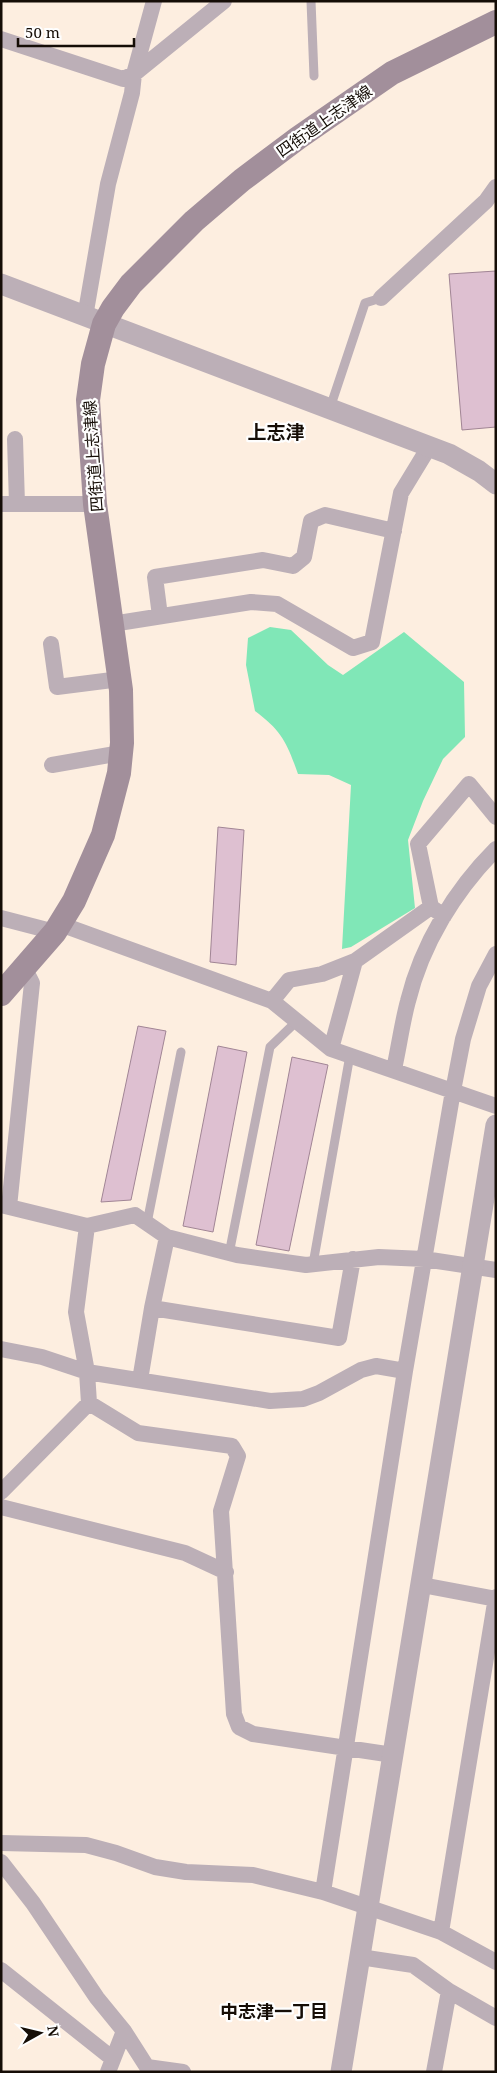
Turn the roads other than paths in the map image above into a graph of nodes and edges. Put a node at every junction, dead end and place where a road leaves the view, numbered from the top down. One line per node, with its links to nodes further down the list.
1 (154, 1): 6 (street)
2 (224, 1): 6 (street)
3 (311, 1): 7 (lane)
4 (496, 22): 11 (main road, 四街道上志津線)
5 (1, 39): 6 (street)
6 (134, 74): 11 (street)
7 (314, 76)
8 (496, 187): 10 (street)
9 (1, 284): 11 (street)
10 (381, 298): 12 (lane)
11 (95, 320): 12 (street); 17 (main road, 四街道上志津線)
12 (329, 409): 14 (street)
13 (15, 439): 16 (street)
14 (429, 446): 15 (street); 18 (street)
15 (496, 484)
16 (9, 504): 17 (street)
17 (96, 504): 20 (main road, 四街道上志津線)
18 (394, 531): 19 (street); 19 (street)
19 (160, 616): 20 (street)
20 (112, 624): 22 (main road, 四街道上志津線)
21 (51, 644): 22 (street)
22 (120, 679): 23 (main road, 四街道上志津線)
23 (121, 753): 24 (street); 29 (main road, 四街道上志津線)
24 (52, 765)
25 (496, 818): 27 (street)
26 (496, 849): 27 (street)
27 (438, 911): 31 (street); 39 (street)
28 (1, 918): 29 (street)
29 (58, 928): 32 (main road, 四街道上志津線); 34 (street)
30 (496, 954): 40 (street)
31 (355, 961): 34 (street); 36 (street)
32 (24, 967): 33 (main road, 四街道上志津線); 43 (street)
33 (1, 994)
34 (272, 1001): 35 (street)
35 (297, 1021): 36 (street); 47 (lane)
36 (331, 1049): 38 (street)
37 (180, 1052): 44 (lane)
38 (350, 1055): 39 (street); 50 (lane)
39 (394, 1069): 40 (street)
40 (453, 1092): 41 (street); 49 (street)
41 (496, 1106)
42 (496, 1126): 51 (street)
43 (5, 1206): 45 (street)
44 (147, 1223): 45 (street); 46 (street)
45 (87, 1226): 56 (street)
46 (167, 1237): 47 (street); 53 (street)
47 (229, 1254): 50 (street)
48 (353, 1259): 49 (street); 50 (street); 53 (street)
49 (424, 1260): 51 (street); 55 (street)
50 (313, 1264)
51 (474, 1266): 52 (street); 62 (street)
52 (496, 1270)
53 (152, 1308): 57 (street)
54 (1, 1349): 56 (street)
55 (405, 1371): 57 (street); 64 (street)
56 (87, 1372): 57 (street); 58 (street)
57 (140, 1380)
58 (89, 1403): 59 (street); 61 (street)
59 (5, 1481)
60 (1, 1507): 61 (street)
61 (226, 1572): 64 (street)
62 (422, 1585): 63 (street); 65 (street)
63 (496, 1599): 70 (street)
64 (345, 1747): 65 (street); 68 (street)
65 (393, 1755): 69 (street)
66 (1, 1843): 68 (street)
67 (1, 1862): 76 (street)
68 (323, 1892): 69 (street)
69 (368, 1906): 70 (street); 71 (street)
70 (442, 1932): 72 (street)
71 (360, 1958): 74 (street); 79 (street)
72 (496, 1962)
73 (1, 1970): 77 (street)
74 (449, 1991): 75 (street); 80 (street)
75 (496, 2018)
76 (124, 2031): 77 (street); 78 (street)
77 (111, 2065)
78 (183, 2072)
79 (341, 2072)
80 (434, 2072)

